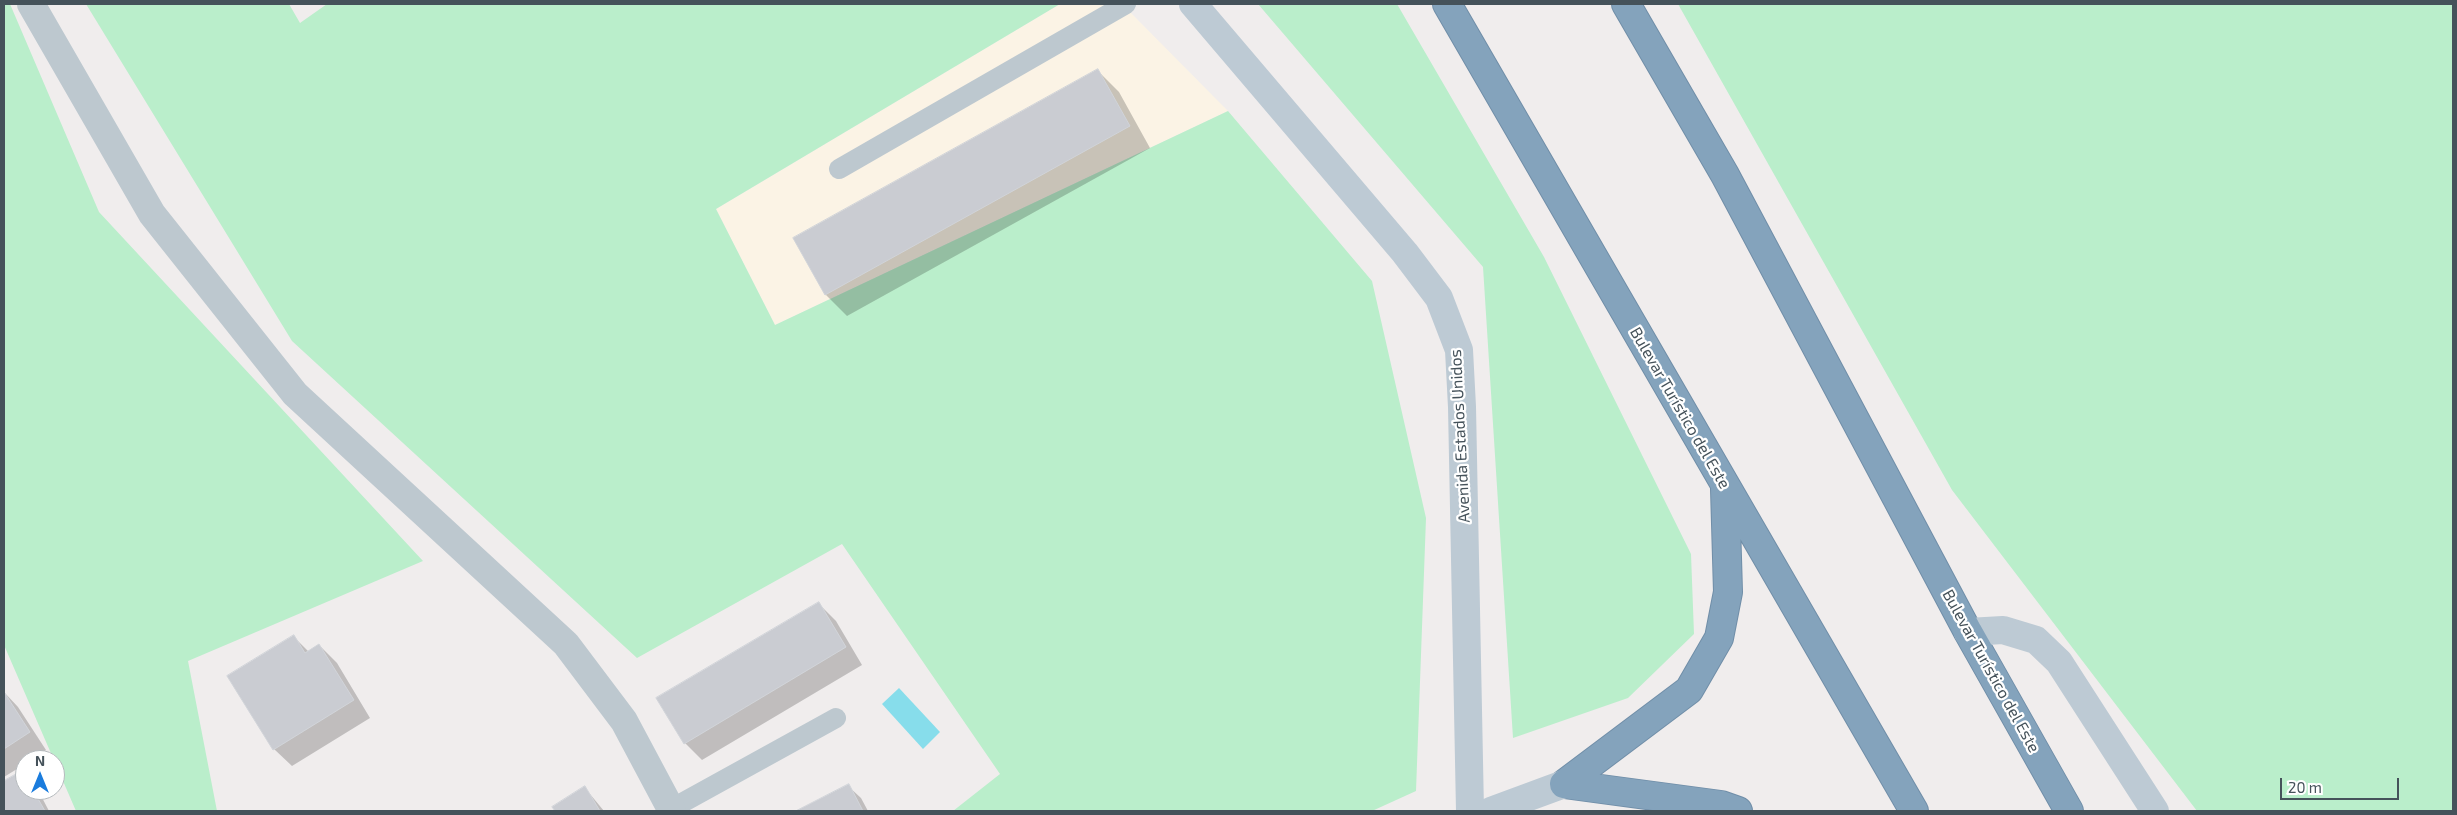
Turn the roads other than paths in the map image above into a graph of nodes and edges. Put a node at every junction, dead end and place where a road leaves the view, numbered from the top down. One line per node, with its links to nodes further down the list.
1 (31, 4): 11 (street)
2 (1126, 4): 6 (lane)
3 (1193, 4): 12 (street, Avenida Estados Unidos)
4 (1447, 4): 7 (highway, Bulevar Turístico del Este)
5 (1626, 4): 8 (highway, Bulevar Turístico del Este)
6 (839, 169)
7 (1725, 485): 10 (highway); 15 (highway, Bulevar Turístico del Este)
8 (1968, 632): 16 (highway, Bulevar Turístico del Este); 17 (street)
9 (836, 718): 11 (lane)
10 (1564, 784): 13 (street); 14 (highway)
11 (672, 810)
12 (1470, 811)
13 (1491, 811)
14 (1738, 811)
15 (1914, 811)
16 (2068, 811)
17 (2155, 811)

